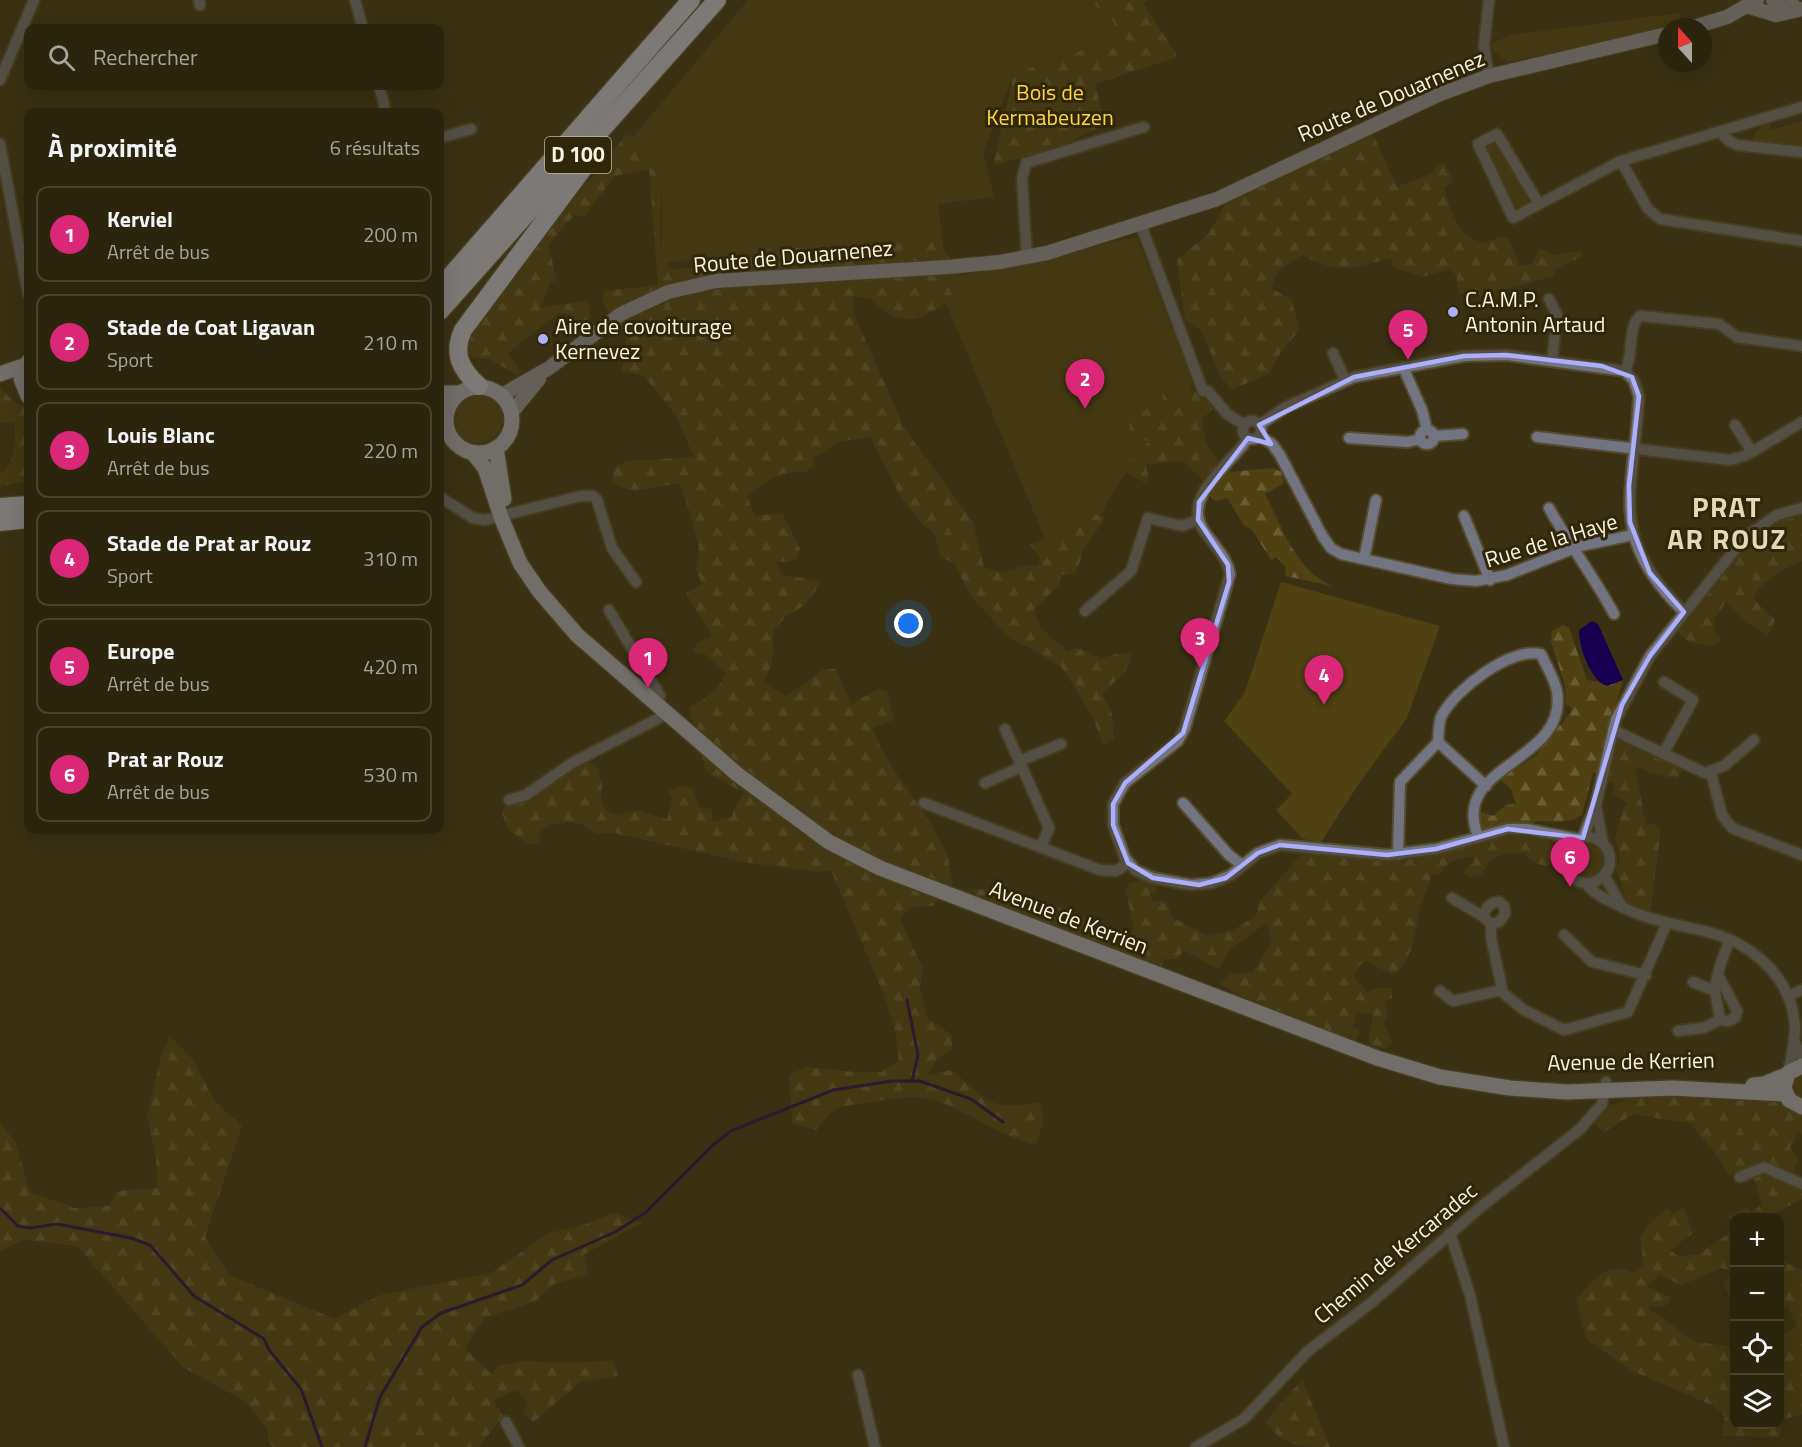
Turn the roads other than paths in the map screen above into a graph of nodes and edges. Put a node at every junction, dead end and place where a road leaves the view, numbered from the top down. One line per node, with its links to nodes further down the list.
1 (34, 0): 15 (street)
2 (355, 0): 11 (street)
3 (691, 0): 31 (highway, D 100)
4 (717, 0): 14 (highway, D 100)
5 (1489, 0): 13 (street)
6 (1773, 0): 8 (main road)
7 (1752, 3): 9 (main road); 10 (main road)
8 (1802, 3)
9 (1802, 9)
10 (1712, 22)
11 (362, 24)
12 (1658, 36): 13 (main road, Route de Douarnenez)
13 (1489, 76): 27 (main road, Route de Douarnenez)
14 (645, 79): 33 (highway, D 100); 44 (highway)
15 (0, 80)
16 (379, 90): 18 (street)
17 (1802, 107): 21 (street)
18 (385, 108)
19 (1144, 127): 30 (street)
20 (471, 129): 22 (street)
21 (1720, 132): 24 (street); 25 (street)
22 (444, 137)
23 (0, 144): 29 (street)
24 (1802, 152)
25 (1621, 161): 26 (street); 28 (street)
26 (1539, 204): 26 (street)
27 (1141, 225): 30 (main road, Route de Douarnenez); 54 (street)
28 (1802, 241)
29 (24, 247)
30 (1027, 258): 39 (main road, Route de Douarnenez)
31 (444, 283)
32 (1549, 298): 36 (street)
33 (444, 306)
34 (1802, 345): 40 (street)
35 (1333, 353): 42 (street)
36 (1552, 361): 38 (street); 40 (street)
37 (24, 365): 41 (main road)
38 (1403, 367): 42 (street); 55 (street)
39 (549, 368): 48 (main road, Route de Douarnenez); 50 (main road, Route de Douarnenez)
40 (1626, 371): 60 (street)
41 (0, 374)
42 (1345, 380): 54 (street)
43 (0, 382): 45 (main road)
44 (479, 386): 47 (main road); 48 (main road)
45 (24, 391)
46 (444, 393): 47 (main road)
47 (458, 393): 49 (main road)
48 (502, 395): 50 (main road)
49 (444, 412)
50 (512, 412): 59 (main road)
51 (444, 421): 62 (main road)
52 (1802, 422): 61 (street)
53 (1736, 425): 61 (street)
54 (1256, 432): 72 (street); 76 (street, Rue de la Haye)
55 (1427, 435): 56 (street); 58 (street)
56 (1463, 435)
57 (1537, 437): 60 (street)
58 (1349, 438)
59 (496, 448): 62 (main road); 69 (main road, Avenue de Kerrien)
60 (1633, 449): 61 (street); 74 (street)
61 (1752, 452)
62 (473, 453): 69 (main road, Avenue de Kerrien)
63 (444, 500): 69 (street)
64 (1376, 500): 76 (street)
65 (24, 505): 66 (highway)
66 (0, 507)
67 (1549, 508): 75 (street)
68 (1802, 508): 81 (street)
69 (505, 516): 78 (street); 84 (main road, Avenue de Kerrien)
70 (1464, 516): 77 (street)
71 (24, 519): 73 (highway)
72 (1198, 520): 80 (street); 108 (street)
73 (0, 522)
74 (1633, 535): 75 (street, Rue de la Haye); 81 (street)
75 (1573, 548): 77 (street, Rue de la Haye); 82 (street)
76 (1364, 560): 77 (street, Rue de la Haye)
77 (1490, 580)
78 (636, 582)
79 (609, 610): 84 (street)
80 (1085, 611)
81 (1684, 612): 87 (street)
82 (1614, 614)
83 (1664, 682): 91 (street)
84 (654, 702): 85 (main road, Avenue de Kerrien)
85 (667, 714): 96 (street); 131 (main road, Avenue de Kerrien)
86 (1005, 729): 92 (street)
87 (1612, 730): 91 (street); 99 (street)
88 (1754, 740): 93 (street)
89 (1438, 742): 95 (street); 95 (street); 106 (street)
90 (1061, 744): 92 (street)
91 (1663, 754): 93 (street)
92 (1020, 764): 94 (street); 104 (street)
93 (1711, 773): 107 (street)
94 (985, 783)
95 (1486, 786): 101 (street)
96 (509, 800)
97 (924, 803): 104 (street)
98 (1183, 803): 109 (street)
99 (1596, 805): 102 (street); 103 (street)
100 (1550, 835): 101 (street); 102 (street); 105 (street)
101 (1478, 836): 106 (street)
102 (1581, 838): 103 (street); 105 (street)
103 (1603, 844): 110 (street)
104 (1041, 848): 108 (street)
105 (1566, 851): 111 (street)
106 (1398, 855): 109 (street)
107 (1802, 855)
108 (1128, 863): 109 (street)
109 (1242, 865)
110 (1604, 875): 111 (street); 113 (street)
111 (1586, 883): 113 (street)
112 (1452, 898): 114 (street)
113 (1622, 906): 115 (street)
114 (1488, 920): 114 (street); 121 (street)
115 (1667, 923): 117 (street); 118 (street)
116 (1564, 935): 118 (street)
117 (1730, 940): 119 (street); 125 (street)
118 (1646, 975): 121 (street)
119 (1718, 975): 124 (street); 126 (street)
120 (1693, 982): 124 (street)
121 (1502, 990): 123 (street)
122 (1802, 990): 125 (street)
123 (1440, 991)
124 (1715, 991): 126 (street)
125 (1788, 996): 128 (street)
126 (1720, 1020): 127 (street)
127 (1677, 1031)
128 (1794, 1041): 129 (street); 130 (street)
129 (1802, 1057)
130 (1792, 1072): 131 (main road, Avenue de Kerrien); 132 (main road)
131 (1606, 1086): 132 (main road, Avenue de Kerrien); 136 (street, Chemin de Kercaradec)
132 (1785, 1094): 133 (main road)
133 (1802, 1107)
134 (1740, 1177): 135 (street)
135 (1802, 1184)
136 (1450, 1233): 141 (street, Chemin de Kercaradec); 142 (street)
137 (858, 1375): 140 (street)
138 (506, 1422): 139 (street)
139 (519, 1447)
140 (875, 1447)
141 (1196, 1447)
142 (1504, 1447)

